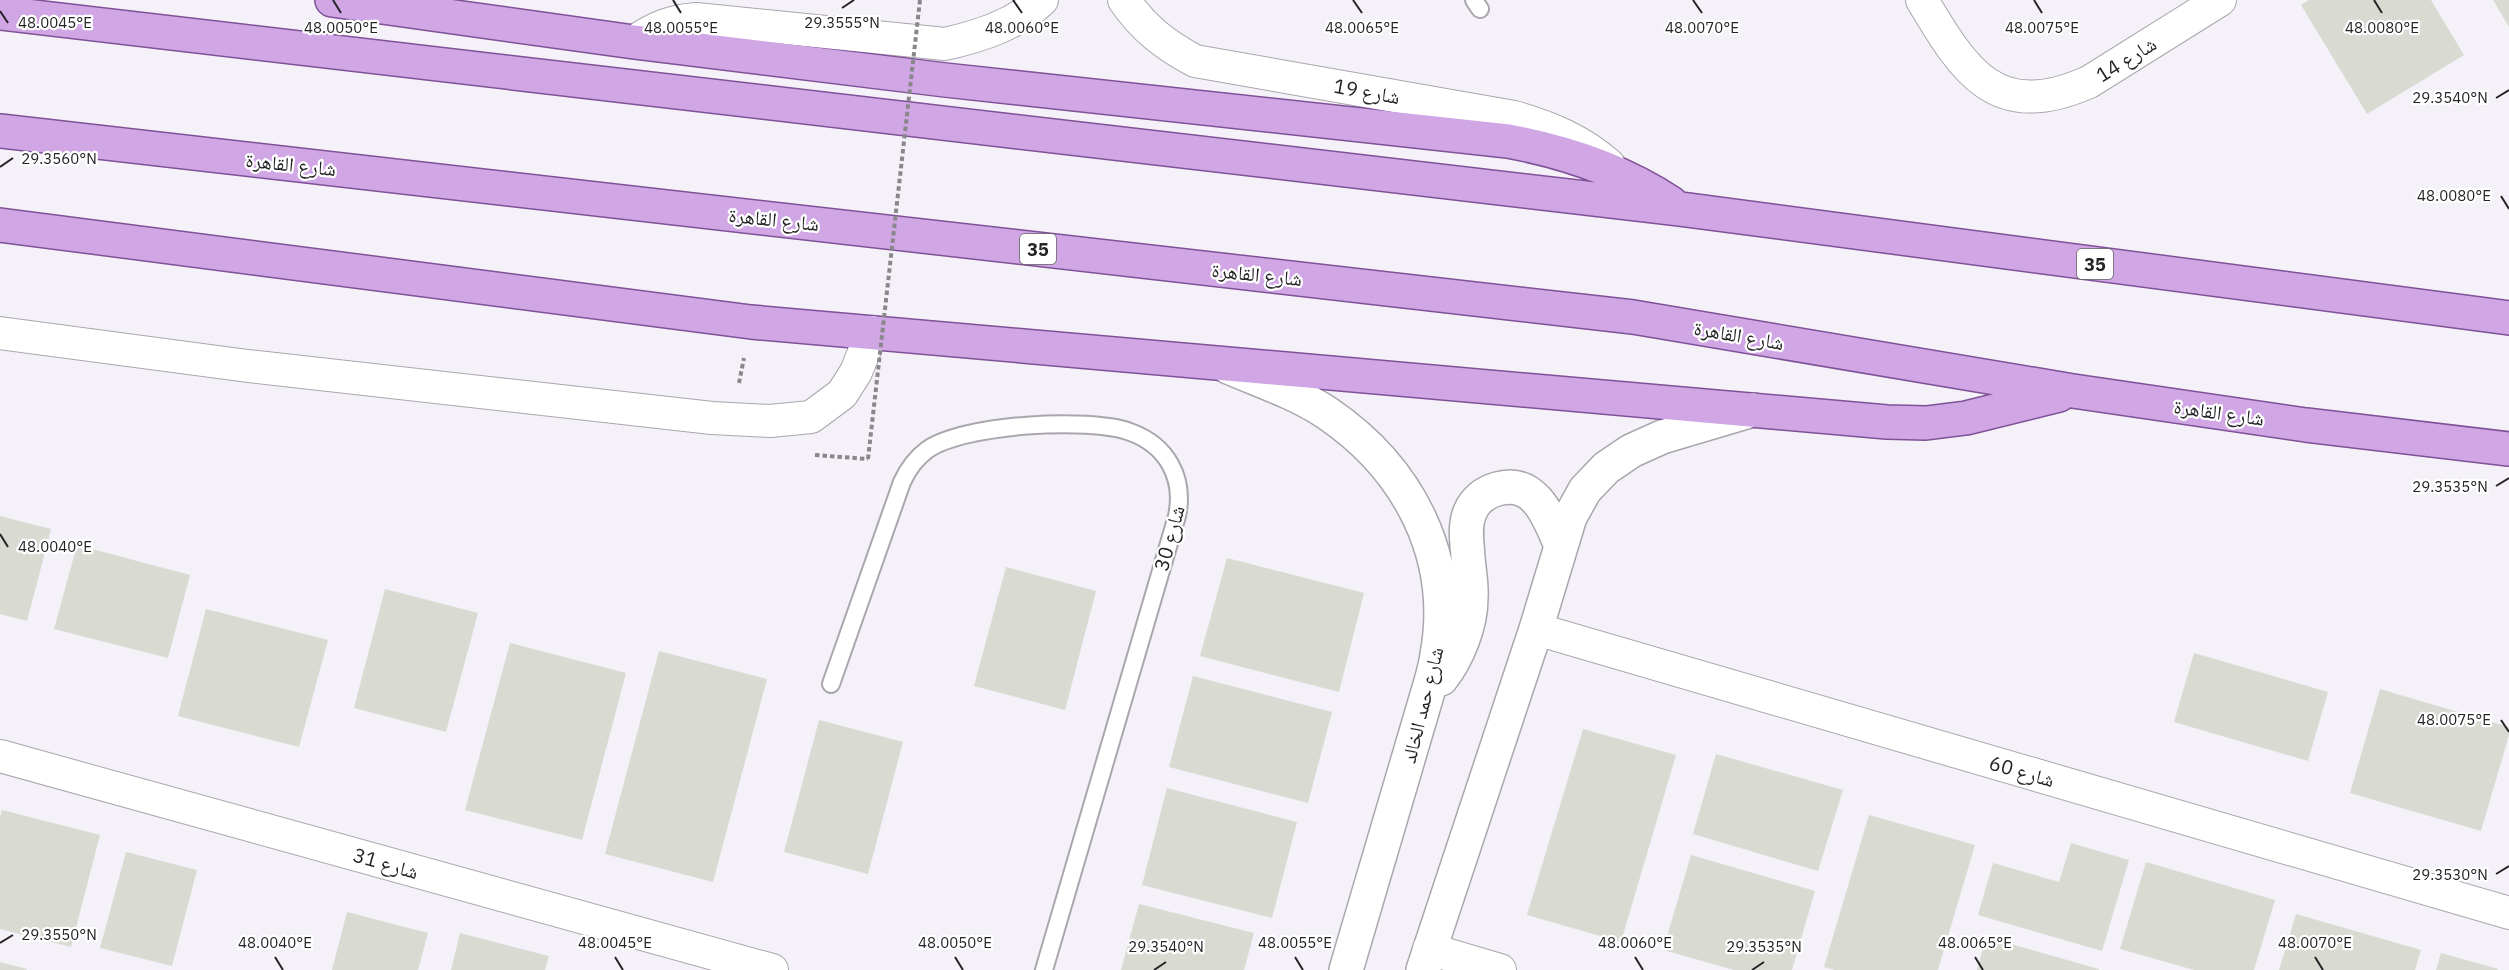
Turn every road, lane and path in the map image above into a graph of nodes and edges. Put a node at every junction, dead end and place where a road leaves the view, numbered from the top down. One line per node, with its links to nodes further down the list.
1 (332, 0): 8 (main road)
2 (920, 0): 20 (path, bridge)
3 (1042, 0): 8 (street)
4 (1124, 0): 10 (street, شارع 19)
5 (1922, 0): 6 (street, شارع 14)
6 (2220, 0)
7 (0, 13): 11 (main road, 35)
8 (634, 42): 10 (main road)
9 (0, 131): 17 (main road, شارع القاهرة / 35)
10 (1618, 173): 11 (main road)
11 (1680, 209): 13 (main road, 35)
12 (0, 225): 14 (main road)
13 (2509, 318)
14 (872, 332): 15 (street); 16 (main road)
15 (0, 333)
16 (1218, 363): 18 (main road); 24 (street, شارع حمد الخالد)
17 (2073, 391): 18 (main road); 19 (main road, شارع القاهرة / 35)
18 (1757, 409): 21 (street)
19 (2509, 449)
20 (868, 459)
21 (1561, 546): 22 (street); 24 (street)
22 (1536, 629): 26 (street, شارع 60); 27 (street)
23 (831, 684): 29 (lane, شارع 30)
24 (1427, 695): 30 (street, شارع حمد الخالد)
25 (0, 756): 28 (street, شارع 31)
26 (2509, 913)
27 (1426, 960): 31 (street)
28 (772, 970)
29 (1044, 970)
30 (1346, 970)
31 (1500, 970)

